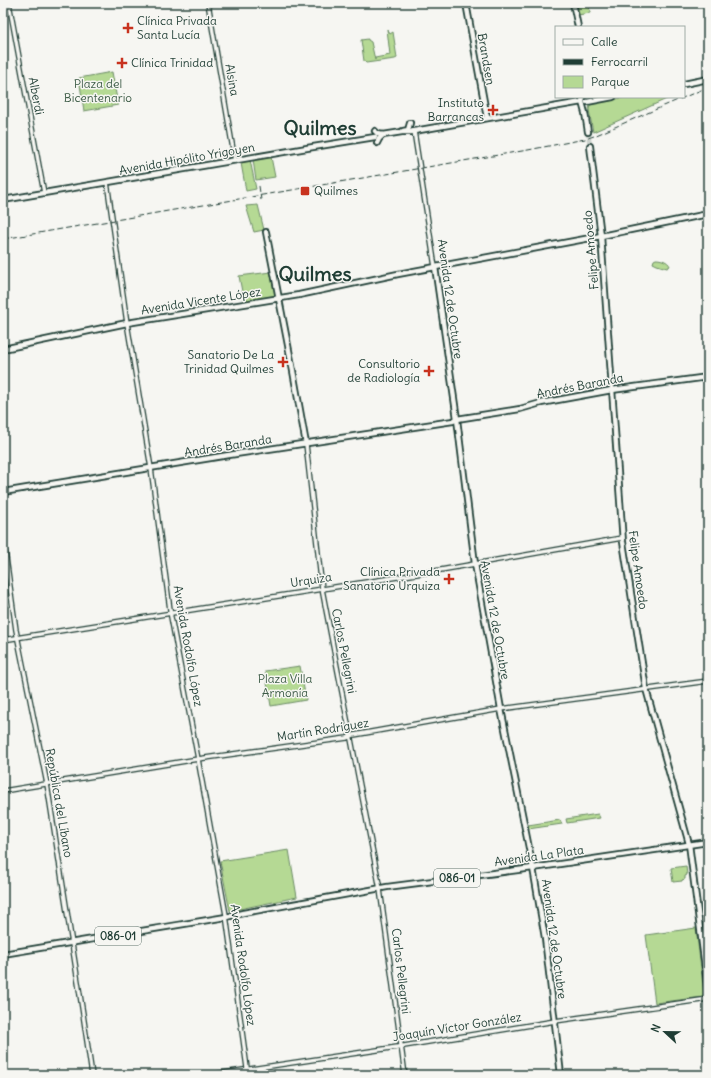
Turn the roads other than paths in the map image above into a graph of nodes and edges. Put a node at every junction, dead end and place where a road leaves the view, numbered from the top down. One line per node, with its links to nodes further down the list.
1 (9, 3): 19 (street, Alberdi)
2 (208, 3): 17 (street, Alsina)
3 (466, 3): 10 (main road, Brandsen)
4 (573, 3): 5 (main road)
5 (578, 26)
6 (708, 79): 7 (main road)
7 (685, 84)
8 (598, 98): 9 (main road)
9 (584, 99): 10 (main road); 13 (main road)
10 (487, 118): 11 (main road)
11 (414, 130): 12 (main road); 12 (main road); 24 (street, Avenida 12 de Octubre)
12 (402, 132): 14 (main road)
13 (588, 132)
14 (383, 135): 15 (main road); 15 (main road)
15 (375, 137): 17 (main road, Avenida Hipólito Yrigoyen)
16 (590, 146): 23 (main road, Felipe Amoedo)
17 (236, 161): 18 (main road, Avenida Hipólito Yrigoyen)
18 (107, 182): 19 (main road, Avenida Hipólito Yrigoyen); 26 (street, Avenida Rodolfo López)
19 (44, 193): 20 (main road, Avenida Hipólito Yrigoyen)
20 (3, 200)
21 (708, 214): 23 (main road, Avenida Vicente López)
22 (266, 232): 25 (main road, Carlos Pellegrini)
23 (600, 236): 24 (main road, Avenida Vicente López); 29 (main road, Felipe Amoedo)
24 (435, 267): 25 (main road, Avenida Vicente López); 30 (main road, Avenida 12 de Octubre)
25 (279, 298): 26 (main road, Avenida Vicente López); 31 (main road, Carlos Pellegrini)
26 (127, 323): 27 (main road, Avenida Vicente López); 32 (street, Avenida Rodolfo López)
27 (3, 349)
28 (708, 377): 29 (main road, Andrés Baranda)
29 (612, 390): 30 (main road, Andrés Baranda); 35 (main road, Felipe Amoedo)
30 (457, 419): 31 (main road, Andrés Baranda); 36 (main road, Avenida 12 de Octubre)
31 (306, 443): 32 (main road, Andrés Baranda); 37 (street, Carlos Pellegrini)
32 (151, 466): 33 (main road, Andrés Baranda); 38 (street, Avenida Rodolfo López)
33 (3, 491)
34 (3, 536): 39 (street, República del Líbano)
35 (622, 538): 36 (street, Urquiza); 42 (main road, Felipe Amoedo)
36 (474, 564): 37 (street, Urquiza); 43 (main road, Avenida 12 de Octubre)
37 (322, 589): 38 (street, Urquiza); 44 (street, Carlos Pellegrini)
38 (170, 614): 39 (street, Urquiza); 45 (street, Avenida Rodolfo López)
39 (18, 637): 40 (street, Urquiza); 46 (street, República del Líbano)
40 (3, 640)
41 (708, 681): 42 (street, Martín Rodríguez)
42 (646, 689): 43 (street, Martín Rodríguez); 49 (main road, Felipe Amoedo)
43 (501, 709): 44 (street, Martín Rodríguez); 50 (main road, Avenida 12 de Octubre)
44 (351, 736): 45 (street, Martín Rodríguez); 51 (street, Carlos Pellegrini)
45 (198, 759): 46 (street, Martín Rodríguez); 52 (street, Avenida Rodolfo López)
46 (47, 784): 47 (street, Martín Rodríguez); 53 (street, República del Líbano)
47 (3, 791)
48 (708, 842): 49 (main road, Avenida La Plata / 086-01)
49 (689, 844): 50 (main road, Avenida La Plata / 086-01); 56 (main road, Felipe Amoedo)
50 (534, 868): 51 (main road, Avenida La Plata / 086-01); 58 (main road, Avenida 12 de Octubre)
51 (380, 888): 52 (main road, Avenida La Plata / 086-01); 59 (street, Carlos Pellegrini)
52 (226, 916): 53 (main road, Avenida La Plata / 086-01); 60 (street, Avenida Rodolfo López)
53 (72, 941): 54 (main road, Avenida La Plata / 086-01); 55 (main road, Avenida La Plata / 086-01); 61 (street, República del Líbano)
54 (3, 951)
55 (3, 954)
56 (708, 990)
57 (708, 999): 58 (street, Joaquín Víctor González)
58 (555, 1021): 59 (street, Joaquín Víctor González); 65 (main road, Avenida 12 de Octubre)
59 (401, 1046): 60 (street, Joaquín Víctor González); 64 (street, Carlos Pellegrini)
60 (248, 1070): 62 (street, Joaquín Víctor González); 63 (street, Avenida Rodolfo López)
61 (92, 1075)
62 (210, 1075)
63 (248, 1075)
64 (405, 1075)
65 (561, 1075)

